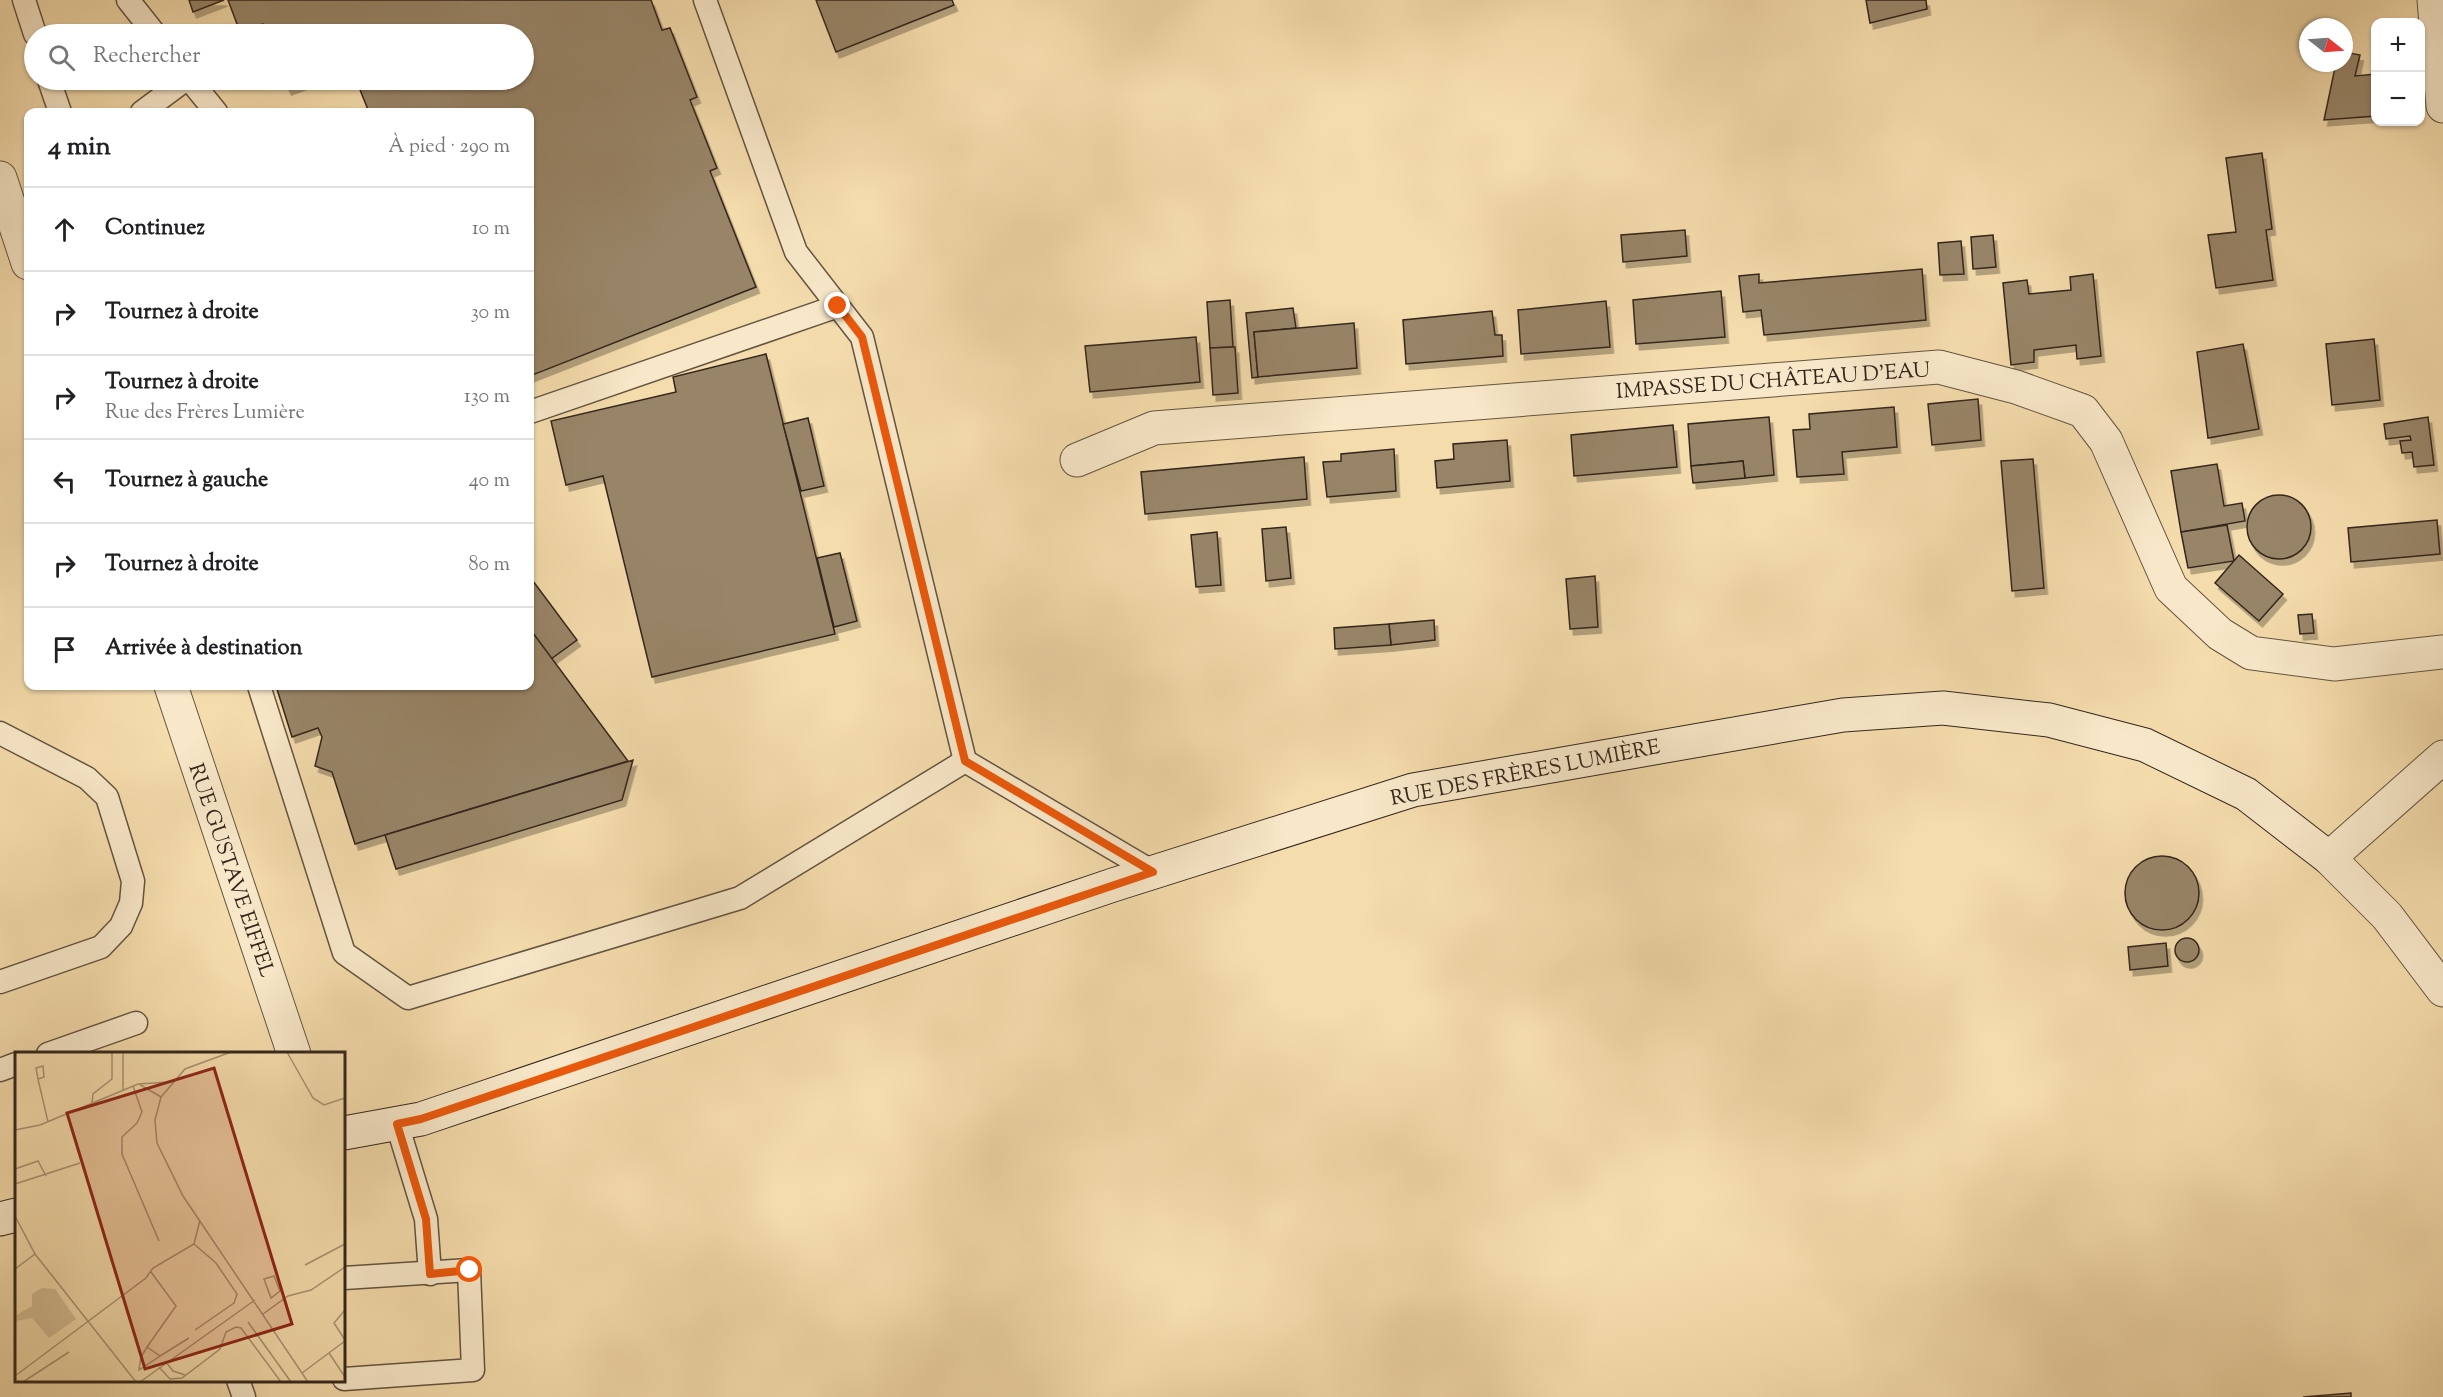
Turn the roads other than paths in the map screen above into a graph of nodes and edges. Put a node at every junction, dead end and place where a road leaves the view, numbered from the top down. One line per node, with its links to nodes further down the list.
1 (24, 0): 5 (lane)
2 (128, 0): 6 (lane)
3 (705, 0): 16 (lane)
4 (2434, 0): 10 (street)
5 (32, 24)
6 (147, 24)
7 (52, 90): 11 (lane)
8 (171, 90): 12 (lane)
9 (198, 90): 13 (lane)
10 (2443, 106)
11 (59, 108)
12 (146, 108)
13 (213, 108)
14 (2, 192): 15 (street)
15 (24, 252)
16 (838, 306): 17 (lane); 24 (lane)
17 (534, 411)
18 (1077, 460): 19 (street, IMPASSE DU CHÂTEAU D'EAU)
19 (2443, 652)
20 (172, 690): 31 (street, RUE GUSTAVE EIFFEL)
21 (260, 690): 24 (lane)
22 (0, 733): 28 (lane)
23 (2443, 757): 25 (street)
24 (965, 761): 26 (lane)
25 (2329, 858): 26 (street, RUE DES FRÈRES LUMIÈRE); 27 (street, RUE DES FRÈRES LUMIÈRE)
26 (1153, 872): 34 (street, RUE DES FRÈRES LUMIÈRE)
27 (2441, 976)
28 (0, 982)
29 (136, 1023): 30 (lane)
30 (51, 1052)
31 (294, 1052)
32 (15, 1064): 33 (lane)
33 (0, 1070)
34 (397, 1124): 35 (street, RUE DES FRÈRES LUMIÈRE); 38 (lane)
35 (345, 1133)
36 (15, 1215): 37 (street)
37 (0, 1219)
38 (430, 1274): 39 (lane); 40 (lane)
39 (345, 1278)
40 (345, 1379)
41 (239, 1382): 42 (lane)
42 (244, 1397)

